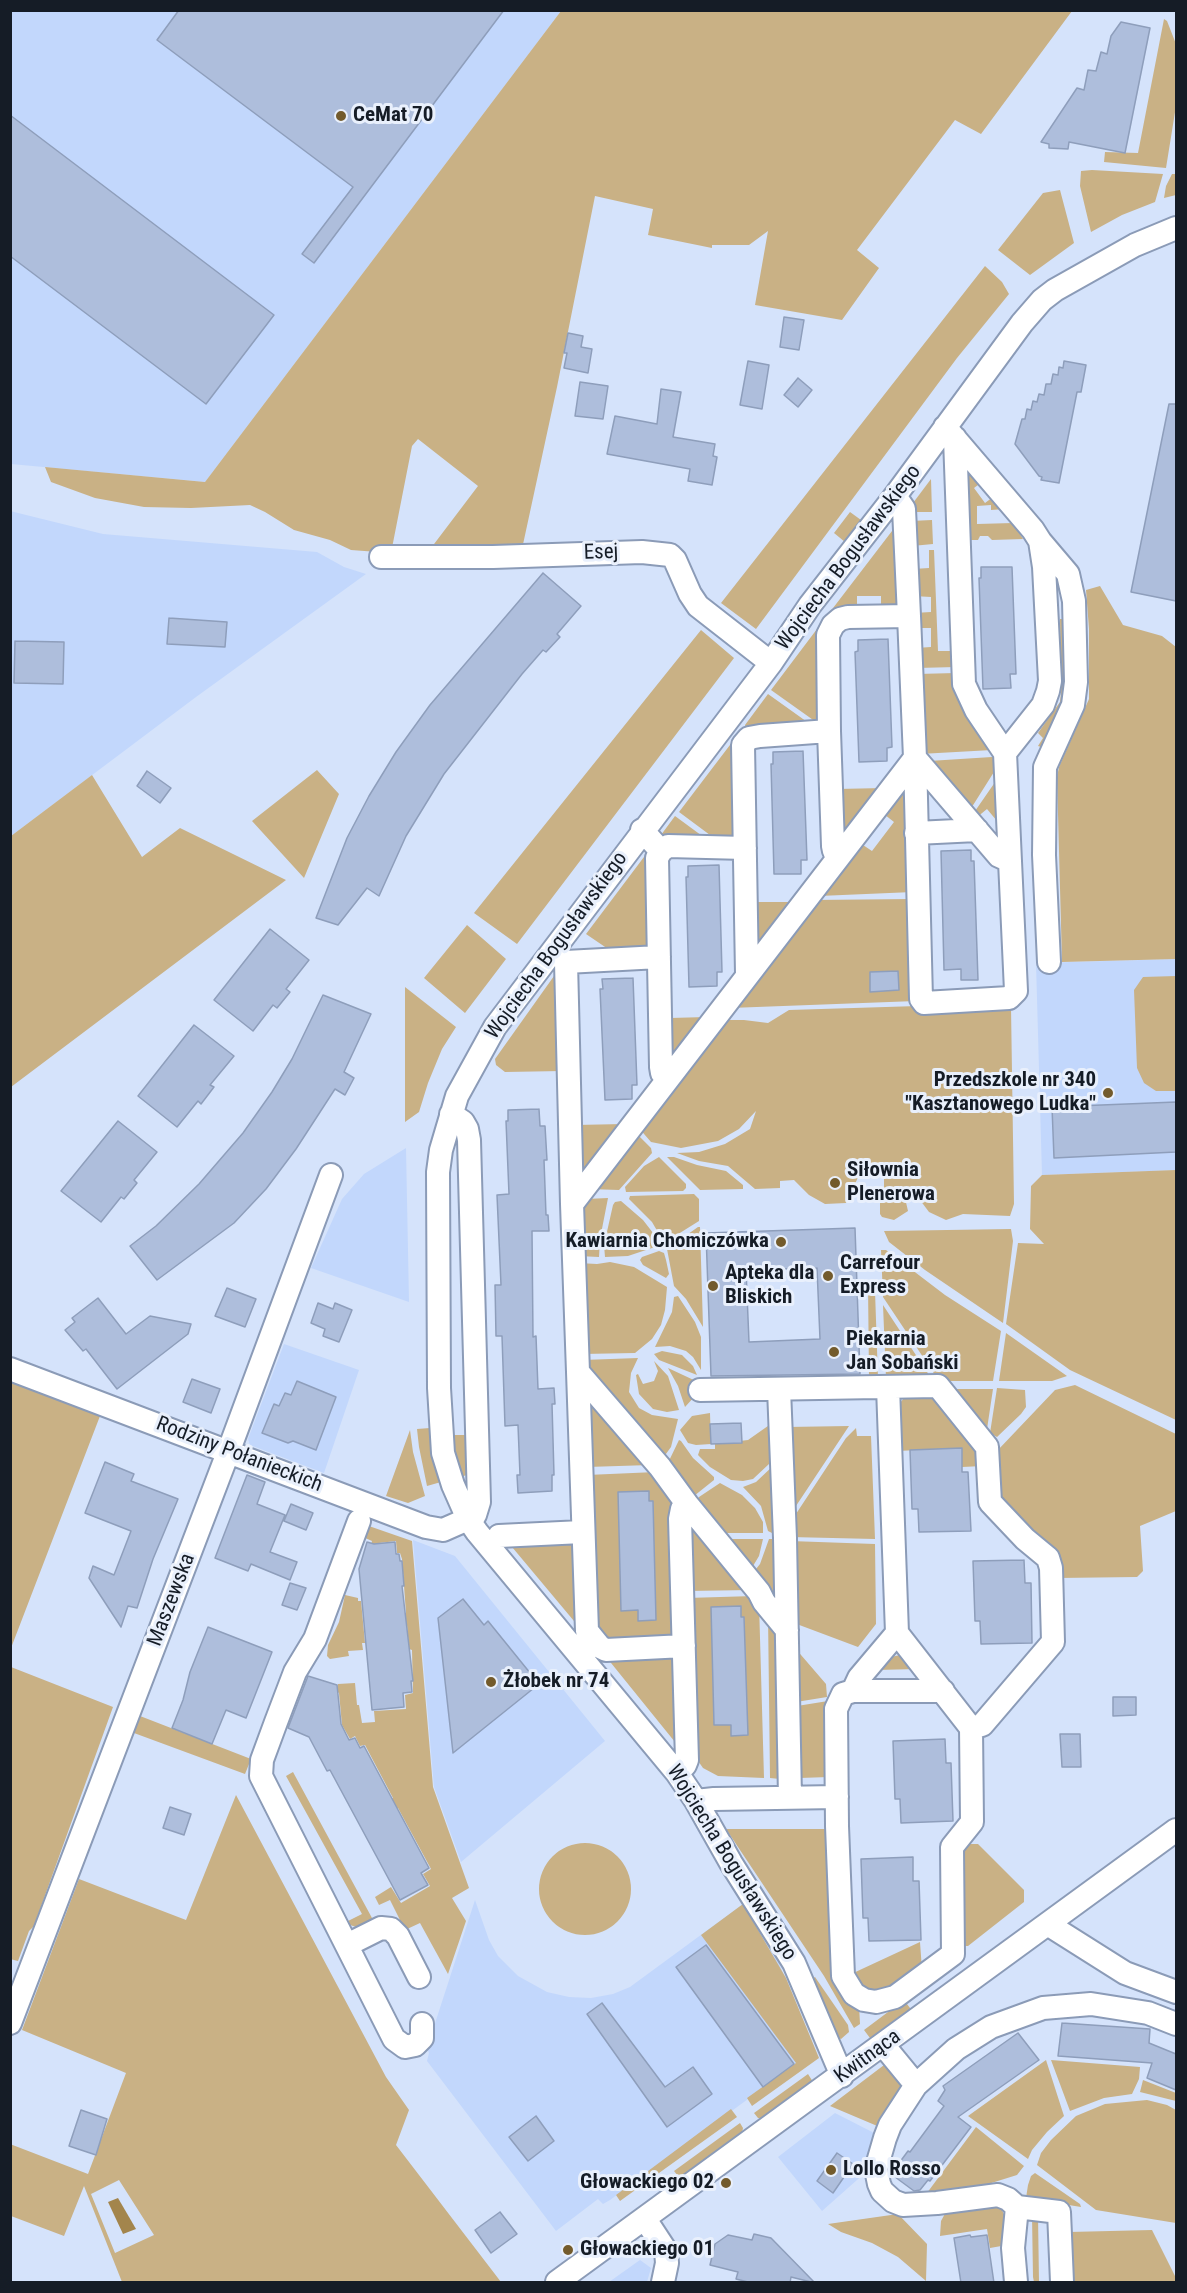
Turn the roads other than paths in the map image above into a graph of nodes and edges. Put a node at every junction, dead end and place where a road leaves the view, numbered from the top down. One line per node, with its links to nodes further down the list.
1 (1176, 228): 2 (street, Wojciecha Bogusławskiego)
2 (950, 433): 3 (street, Wojciecha Bogusławskiego); 4 (street); 13 (street)
3 (895, 496): 6 (street, Wojciecha Bogusławskiego); 7 (street)
4 (1040, 541): 13 (street); 24 (street)
5 (381, 557): 9 (street, Esej)
6 (810, 605): 8 (street); 9 (street, Wojciecha Bogusławskiego)
7 (909, 616): 8 (street); 14 (street)
8 (833, 625): 11 (street)
9 (771, 663): 10 (street, Wojciecha Bogusławskiego)
10 (724, 723): 12 (street); 15 (street, Wojciecha Bogusławskiego)
11 (829, 731): 12 (street); 20 (street)
12 (746, 742): 18 (street)
13 (1005, 753): 21 (street)
14 (915, 758): 16 (street); 17 (street); 20 (street)
15 (642, 830): 19 (street); 22 (street, Wojciecha Bogusławskiego)
16 (976, 830): 17 (street); 21 (street)
17 (916, 833): 21 (street)
18 (745, 848): 19 (street); 25 (street)
19 (662, 851): 23 (street)
20 (839, 855): 25 (street)
21 (1010, 861)
22 (558, 957): 23 (street); 27 (street, Wojciecha Bogusławskiego); 29 (street)
23 (659, 957): 26 (street)
24 (1049, 962)
25 (747, 974): 26 (street)
26 (667, 1079): 29 (street)
27 (451, 1114): 37 (street, Wojciecha Bogusławskiego); 37 (street)
28 (330, 1175): 35 (street, Maszewska)
29 (572, 1204): 31 (street)
30 (10, 1369): 35 (street, Rodziny Połanieckich)
31 (578, 1372): 36 (street); 39 (street)
32 (888, 1387): 33 (street); 42 (street); 49 (street)
33 (779, 1389): 34 (street); 41 (street)
34 (700, 1390)
35 (229, 1450): 37 (street, Rodziny Połanieckich); 59 (street, Maszewska)
36 (687, 1504): 41 (street); 45 (street)
37 (468, 1519): 44 (street, Wojciecha Bogusławskiego)
38 (359, 1521): 43 (street)
39 (582, 1532): 40 (street); 44 (street)
40 (499, 1536)
41 (787, 1630): 51 (street)
42 (897, 1633): 47 (street); 48 (street)
43 (315, 1639): 46 (street); 56 (street)
44 (585, 1646): 45 (street); 50 (street, Wojciecha Bogusławskiego)
45 (684, 1646): 50 (street)
46 (309, 1676)
47 (853, 1691): 48 (street); 52 (street)
48 (943, 1691): 49 (street)
49 (971, 1728): 52 (street)
50 (677, 1773): 53 (street, Wojciecha Bogusławskiego)
51 (790, 1797): 52 (street); 53 (street)
52 (837, 1797)
53 (696, 1801): 63 (street, Wojciecha Bogusławskiego)
54 (1176, 1830): 55 (street, Kwitnąca)
55 (1049, 1925): 58 (street); 62 (street, Kwitnąca)
56 (347, 1945): 57 (street); 60 (street)
57 (419, 1977)
58 (1176, 1992)
59 (10, 2023)
60 (422, 2024)
61 (1176, 2024): 64 (street)
62 (884, 2046): 63 (street, Kwitnąca); 64 (street)
63 (842, 2076): 66 (street, Kwitnąca)
64 (916, 2085): 65 (street)
65 (1017, 2207): 69 (street); 70 (street)
66 (645, 2219): 67 (street, Kwitnąca); 68 (street)
67 (557, 2283)
68 (663, 2283)
69 (1016, 2283)
70 (1062, 2283)

